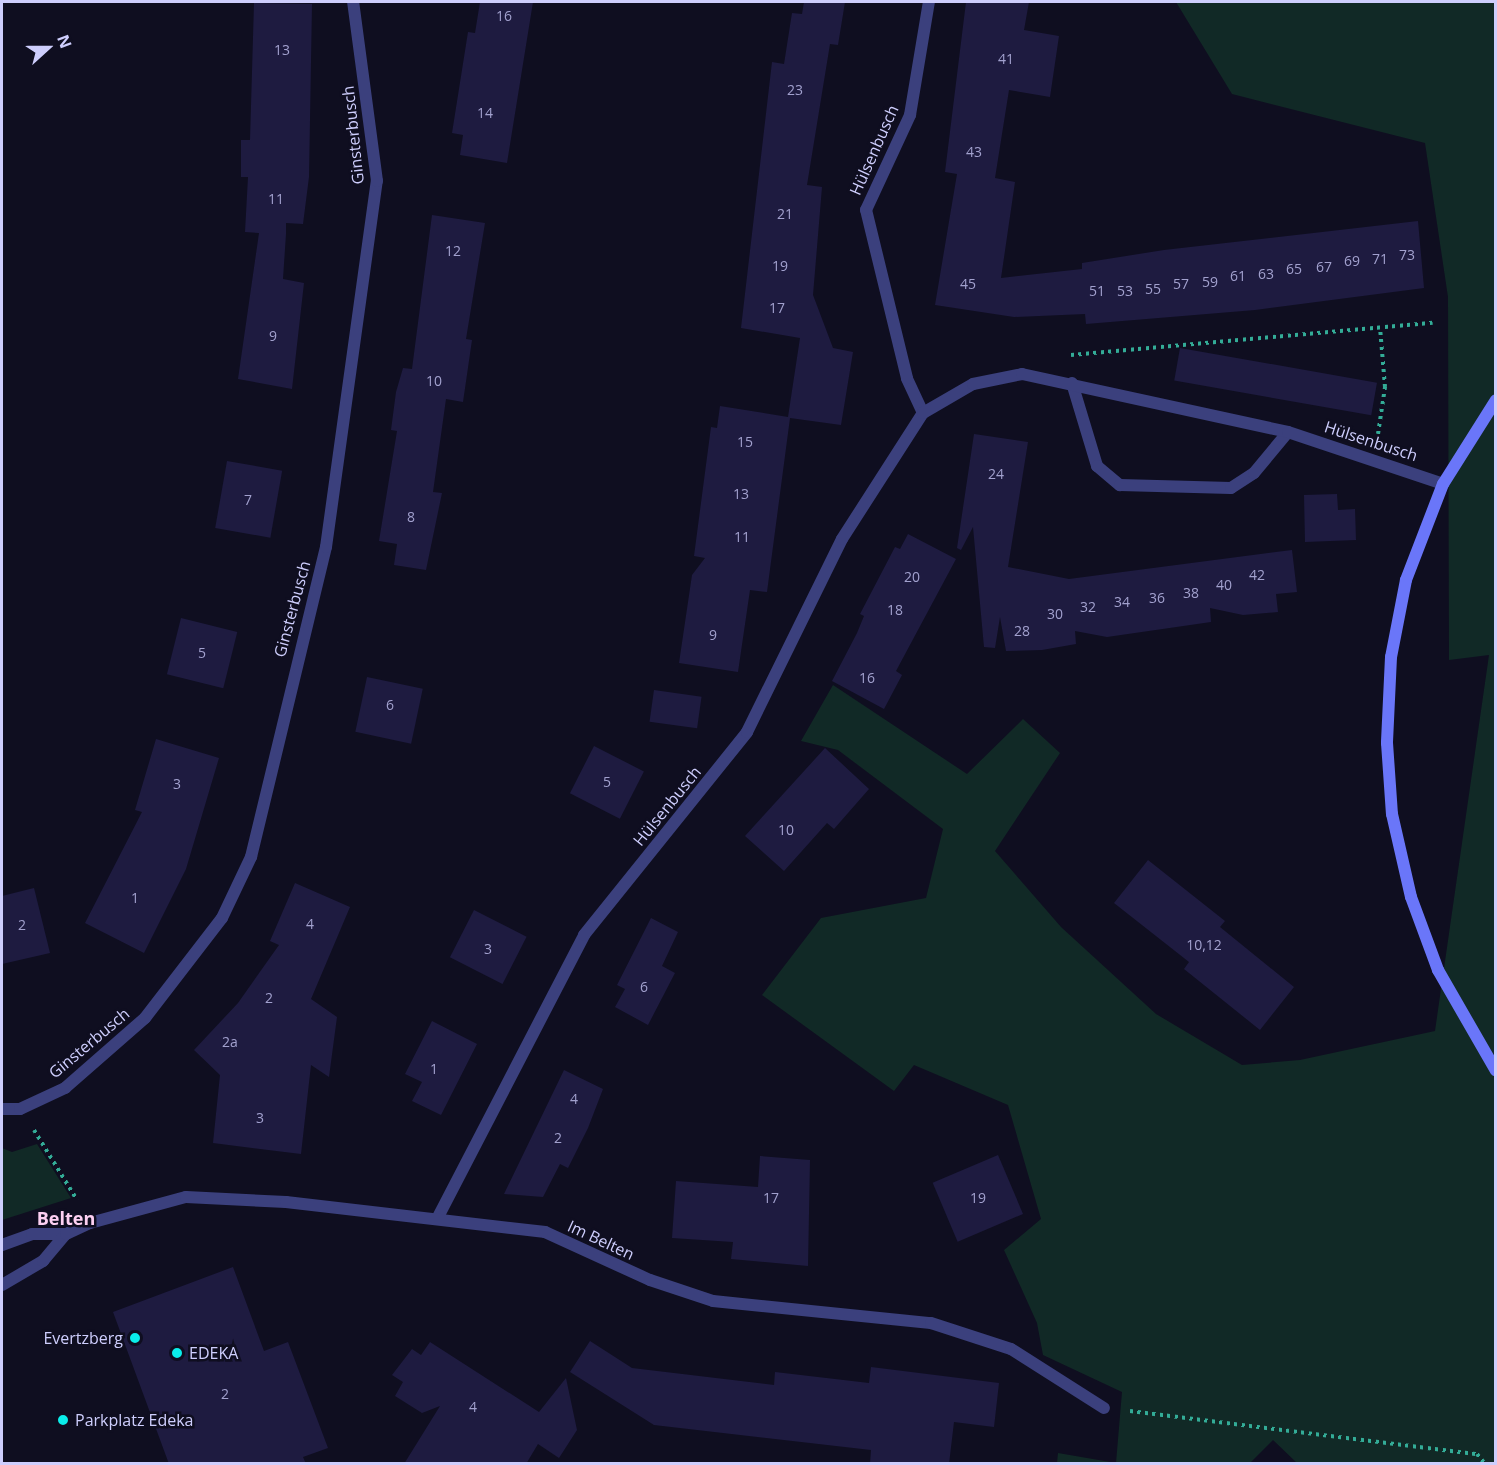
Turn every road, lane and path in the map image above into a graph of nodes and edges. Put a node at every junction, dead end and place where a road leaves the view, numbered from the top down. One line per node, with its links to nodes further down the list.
1 (353, 2): 13 (street, Ginsterbusch)
2 (929, 2): 7 (street, Hülsenbusch)
3 (1433, 323): 4 (path)
4 (1380, 328): 5 (path); 9 (path)
5 (1072, 383): 7 (street, Hülsenbusch); 8 (street, Hülsenbusch); 8 (street)
6 (1496, 400): 10 (main road)
7 (923, 413): 14 (street, Hülsenbusch)
8 (1288, 432): 9 (street, Hülsenbusch)
9 (1375, 458): 10 (street, Hülsenbusch)
10 (1443, 484): 11 (main road)
11 (1496, 1071)
12 (2, 1109): 13 (street, Ginsterbusch)
13 (20, 1109): 15 (path)
14 (436, 1219): 15 (street, Im Belten); 19 (street, Im Belten)
15 (90, 1223): 16 (street, Im Belten)
16 (66, 1234): 17 (street, Im Belten); 18 (street, Im Belten)
17 (2, 1245)
18 (2, 1285)
19 (1104, 1408): 20 (path)
20 (1485, 1464)

